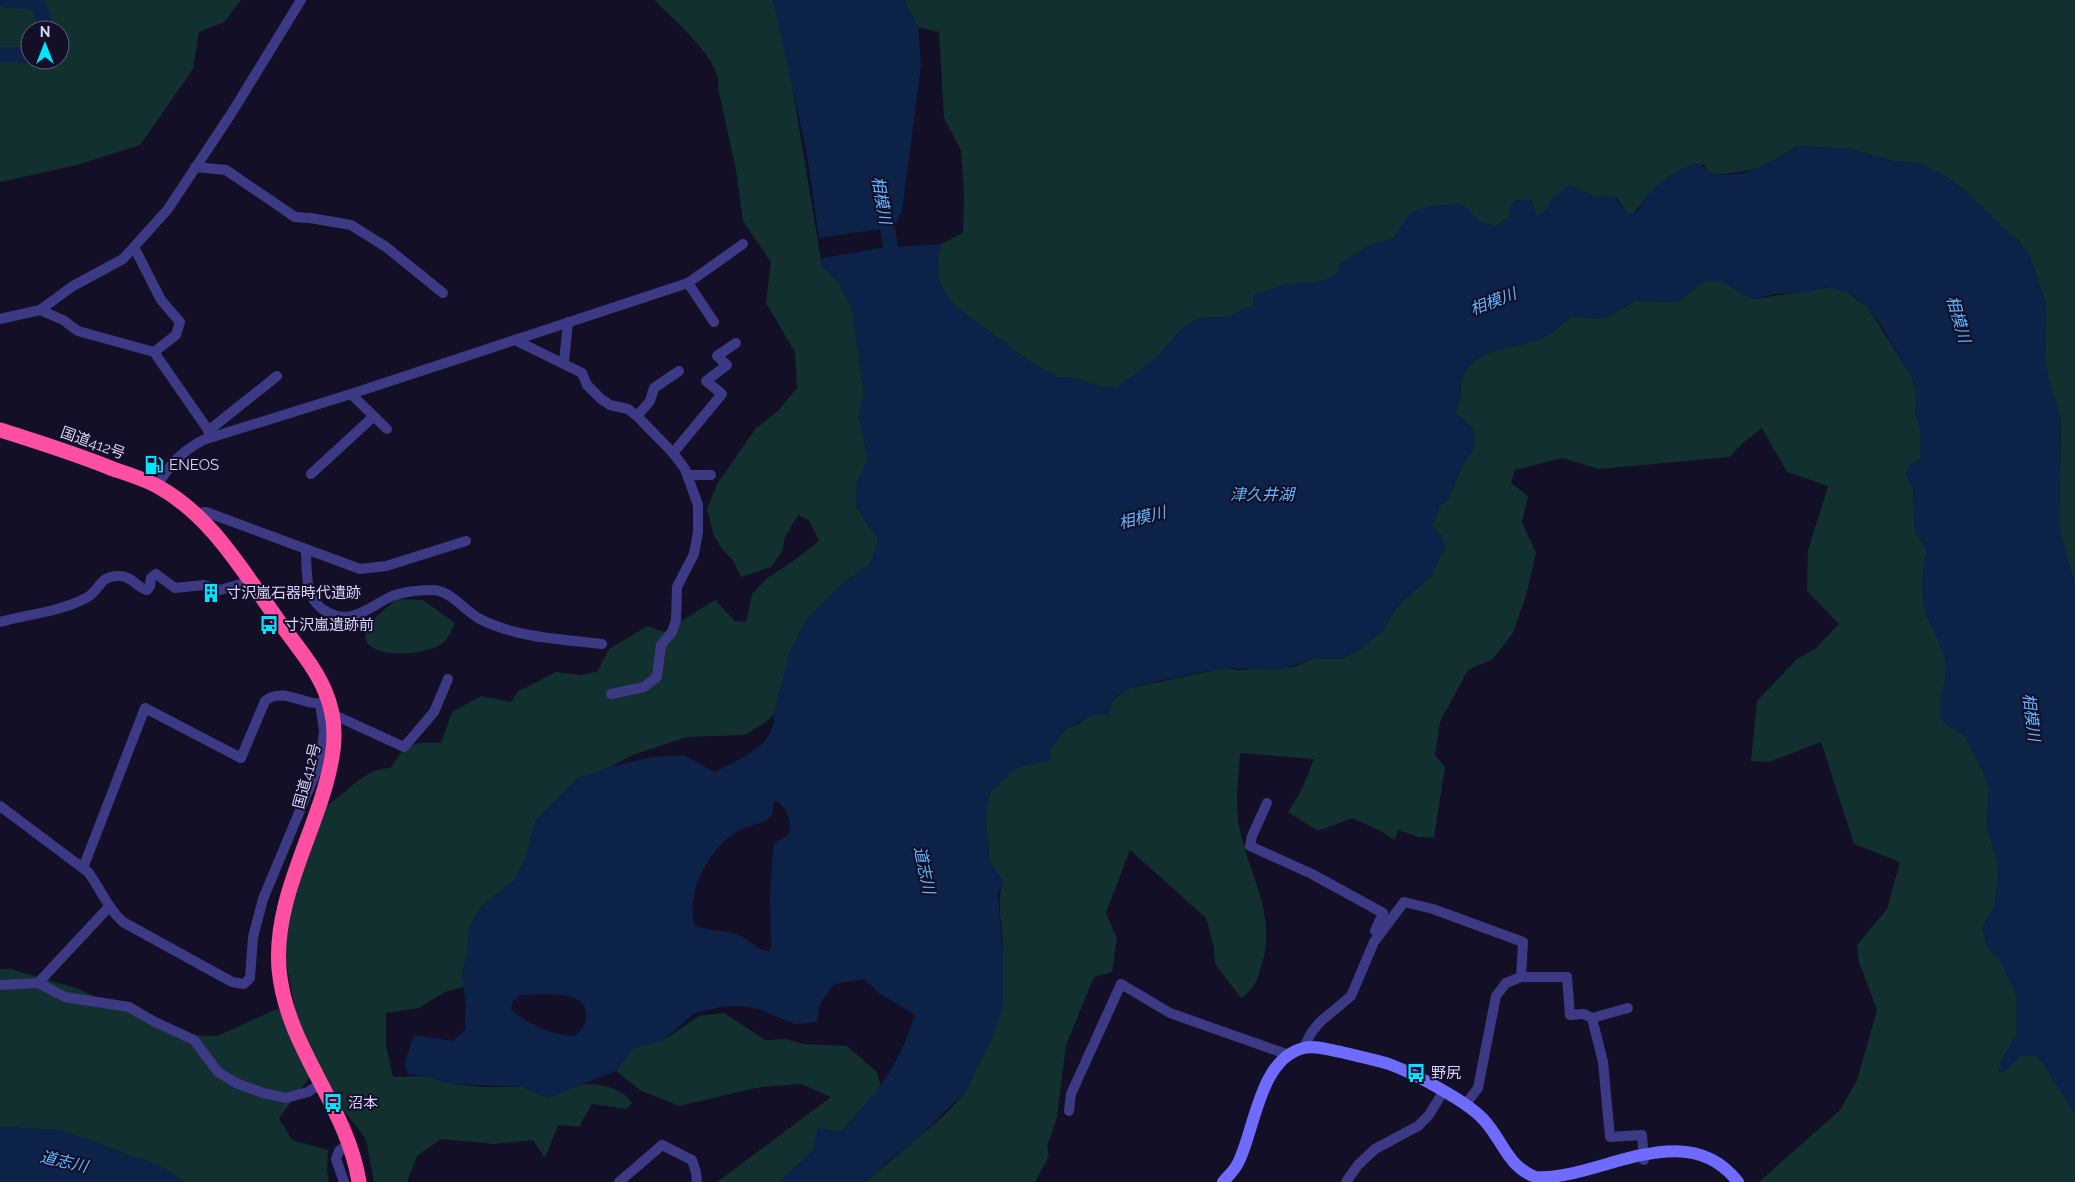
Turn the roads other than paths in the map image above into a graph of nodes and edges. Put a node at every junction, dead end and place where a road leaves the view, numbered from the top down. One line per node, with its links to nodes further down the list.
1 (301, 0): 2 (street)
2 (196, 168): 4 (street); 6 (street)
3 (743, 244): 5 (street)
4 (134, 247): 7 (street); 13 (street)
5 (688, 283): 9 (street); 10 (street)
6 (444, 293)
7 (40, 310): 8 (street); 13 (street)
8 (0, 319)
9 (568, 322): 11 (street); 14 (street)
10 (714, 322)
11 (515, 340): 14 (street); 17 (street)
12 (736, 343): 23 (street)
13 (154, 352): 22 (street)
14 (564, 362): 18 (street)
15 (679, 371): 18 (street)
16 (277, 376): 22 (street)
17 (351, 394): 19 (street); 22 (street)
18 (636, 416): 23 (street)
19 (373, 417): 20 (street); 24 (street)
20 (387, 429)
21 (0, 430): 27 (highway, 国道412号)
22 (211, 434): 27 (street)
23 (673, 453): 25 (street)
24 (311, 474)
25 (687, 475): 26 (street); 35 (street)
26 (711, 475)
27 (157, 486): 28 (highway, 国道412号)
28 (196, 514): 30 (street); 31 (highway, 国道412号)
29 (466, 541): 30 (street)
30 (306, 550): 33 (street)
31 (248, 579): 32 (street); 36 (highway, 国道412号)
32 (0, 622)
33 (602, 644)
34 (448, 678): 36 (street)
35 (610, 694)
36 (327, 706): 39 (street); 40 (street); 49 (highway, 国道412号)
37 (1267, 803): 41 (street)
38 (0, 806): 39 (street)
39 (83, 868): 40 (street)
40 (108, 908): 43 (street)
41 (1374, 942): 42 (street); 47 (street)
42 (1522, 977): 46 (street); 51 (street)
43 (38, 983): 44 (street); 49 (street)
44 (0, 985)
45 (1628, 1008): 46 (street)
46 (1592, 1018): 54 (street)
47 (1304, 1048): 48 (street); 50 (street)
48 (1289, 1055): 52 (street); 59 (street)
49 (320, 1084): 53 (highway, 国道412号)
50 (1443, 1092): 51 (street); 60 (street)
51 (1465, 1105): 54 (street)
52 (1070, 1111)
53 (350, 1143): 55 (street); 56 (highway, 国道412号)
54 (1644, 1160): 61 (street)
55 (344, 1182)
56 (359, 1182)
57 (619, 1182): 58 (street)
58 (697, 1182)
59 (1223, 1182)
60 (1346, 1182)
61 (1738, 1182)

